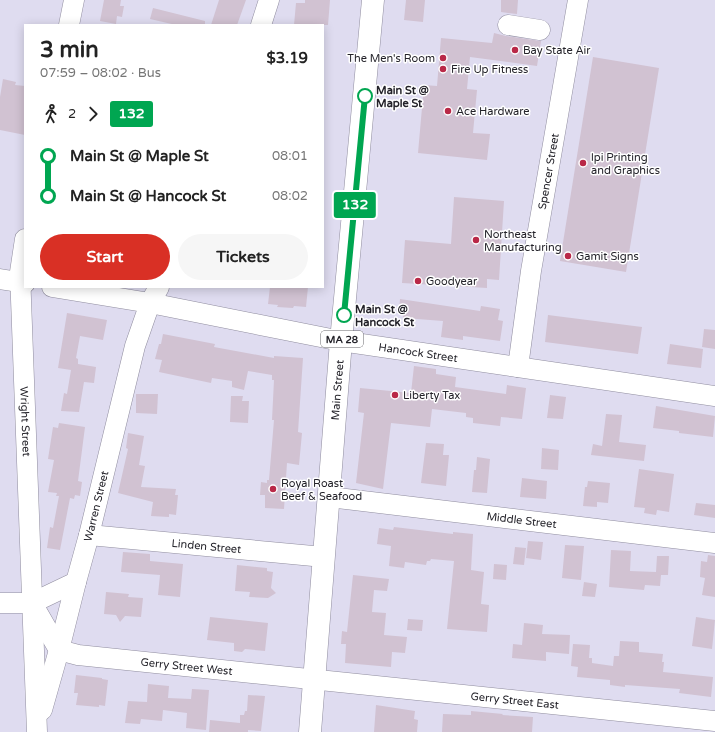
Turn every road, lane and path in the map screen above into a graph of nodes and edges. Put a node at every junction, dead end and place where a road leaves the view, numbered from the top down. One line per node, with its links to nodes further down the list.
1 (74, 0): 5 (street)
2 (269, 0): 6 (street)
3 (374, 0): 14 (main road, Main Street / MA 28)
4 (578, 0): 15 (street, Spencer Street)
5 (69, 24)
6 (261, 24)
7 (508, 25): 8 (street)
8 (540, 30)
9 (24, 244): 11 (street, Wright Street)
10 (0, 279): 11 (street)
11 (23, 282): 22 (street, Wright Street)
12 (65, 288): 13 (street, Hancock Street)
13 (155, 295): 14 (street, Hancock Street); 18 (street, Warren Street)
14 (341, 341): 15 (street, Hancock Street); 17 (main road, Main Street / MA 28)
15 (518, 367): 16 (street, Hancock Street)
16 (715, 396)
17 (329, 497): 19 (street, Middle Street); 20 (main road, Main Street / MA 28)
18 (89, 535): 20 (street, Linden Street); 21 (street, Warren Street)
19 (715, 543)
20 (324, 557): 25 (main road, Main Street / MA 28)
21 (76, 582): 22 (street); 24 (street, Warren Street)
22 (32, 603): 23 (street); 24 (street); 27 (street, Warren Street)
23 (0, 604)
24 (59, 650): 25 (street, Gerry Street West); 27 (street, Warren Street)
25 (314, 678): 26 (street, Gerry Street East); 28 (main road, Main Street / MA 28)
26 (715, 721)
27 (37, 730)
28 (310, 732)

